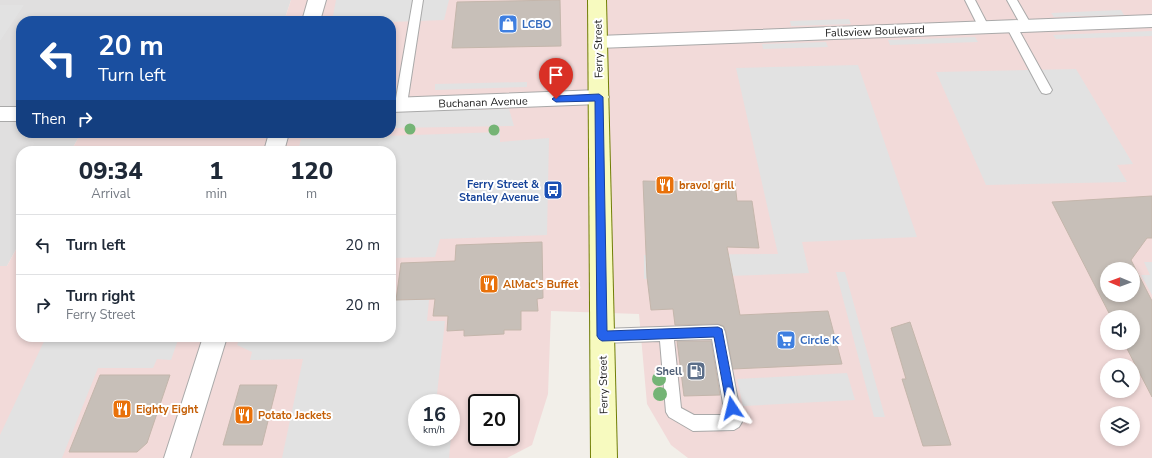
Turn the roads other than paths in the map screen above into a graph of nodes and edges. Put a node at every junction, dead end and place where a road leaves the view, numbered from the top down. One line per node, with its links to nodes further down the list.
1 (317, 0): 6 (street)
2 (418, 0): 13 (lane)
3 (597, 0): 10 (main road, Ferry Street)
4 (970, 0): 9 (lane)
5 (1012, 0): 8 (lane)
6 (312, 16)
7 (1152, 21): 8 (street, Fallsview Boulevard)
8 (1019, 26): 9 (street, Fallsview Boulevard); 11 (lane)
9 (984, 27): 10 (street, Fallsview Boulevard)
10 (598, 42): 12 (main road, Ferry Street)
11 (1046, 90)
12 (599, 97): 13 (street, Buchanan Avenue); 17 (main road, Ferry Street)
13 (396, 104)
14 (0, 114): 15 (street)
15 (16, 114)
16 (666, 334): 16 (lane); 17 (lane)
17 (602, 336): 20 (main road, Ferry Street)
18 (213, 342): 19 (street)
19 (177, 458)
20 (604, 458)

